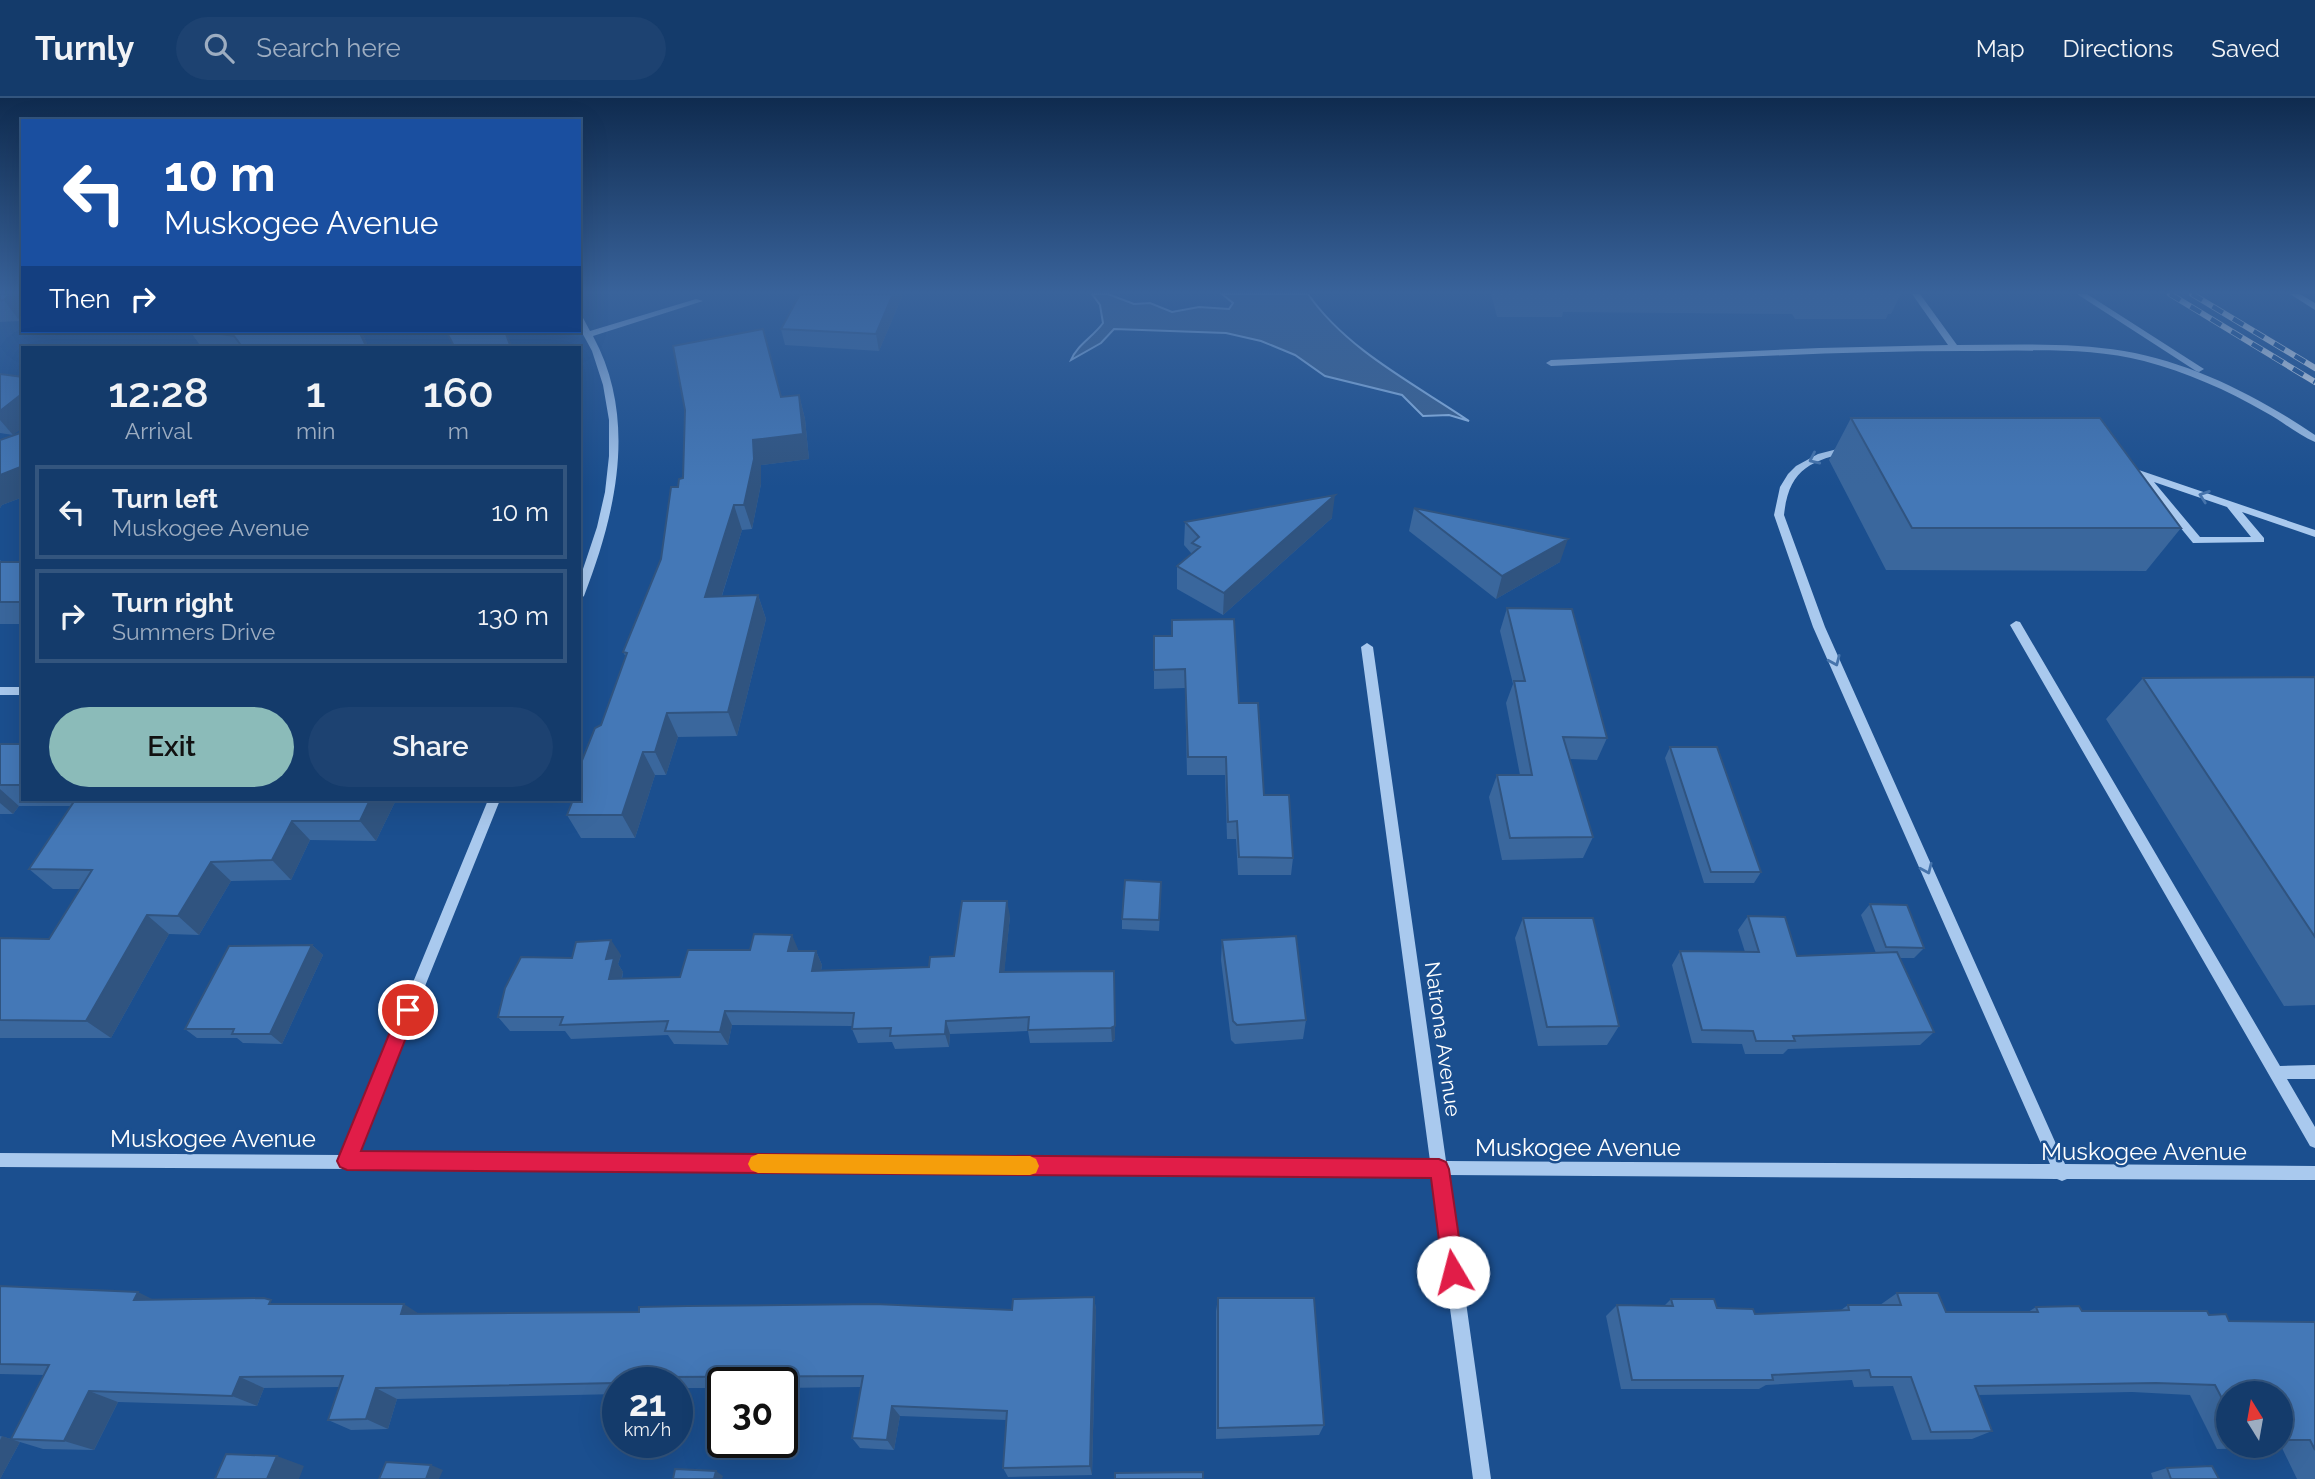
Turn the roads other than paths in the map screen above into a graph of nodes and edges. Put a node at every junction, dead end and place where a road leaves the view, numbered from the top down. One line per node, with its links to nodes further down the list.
1 (600, 358): 13 (street)
2 (1673, 358): 5 (lane)
3 (2144, 358): 6 (lane)
4 (2183, 358): 6 (street)
5 (1551, 363)
6 (2223, 384): 7 (lane)
7 (2315, 439)
8 (1856, 447): 26 (street, one-way to 26)
9 (2109, 464): 10 (street)
10 (2143, 475): 11 (street, one-way to 10); 11 (street)
11 (2230, 505): 12 (street)
12 (2315, 534)
13 (581, 590)
14 (2015, 625): 20 (street)
15 (1367, 648): 24 (street, Natrona Avenue)
16 (0, 691): 17 (street)
17 (21, 691)
18 (494, 801): 23 (street)
19 (2315, 1072): 20 (street)
20 (2278, 1073): 21 (street)
21 (2315, 1141)
22 (0, 1160): 23 (street, Muskogee Avenue)
23 (347, 1161): 24 (street, Muskogee Avenue)
24 (1439, 1169): 26 (street, Muskogee Avenue); 27 (street, Natrona Avenue)
25 (2315, 1173): 26 (street, Muskogee Avenue)
26 (2063, 1174)
27 (1482, 1479)

